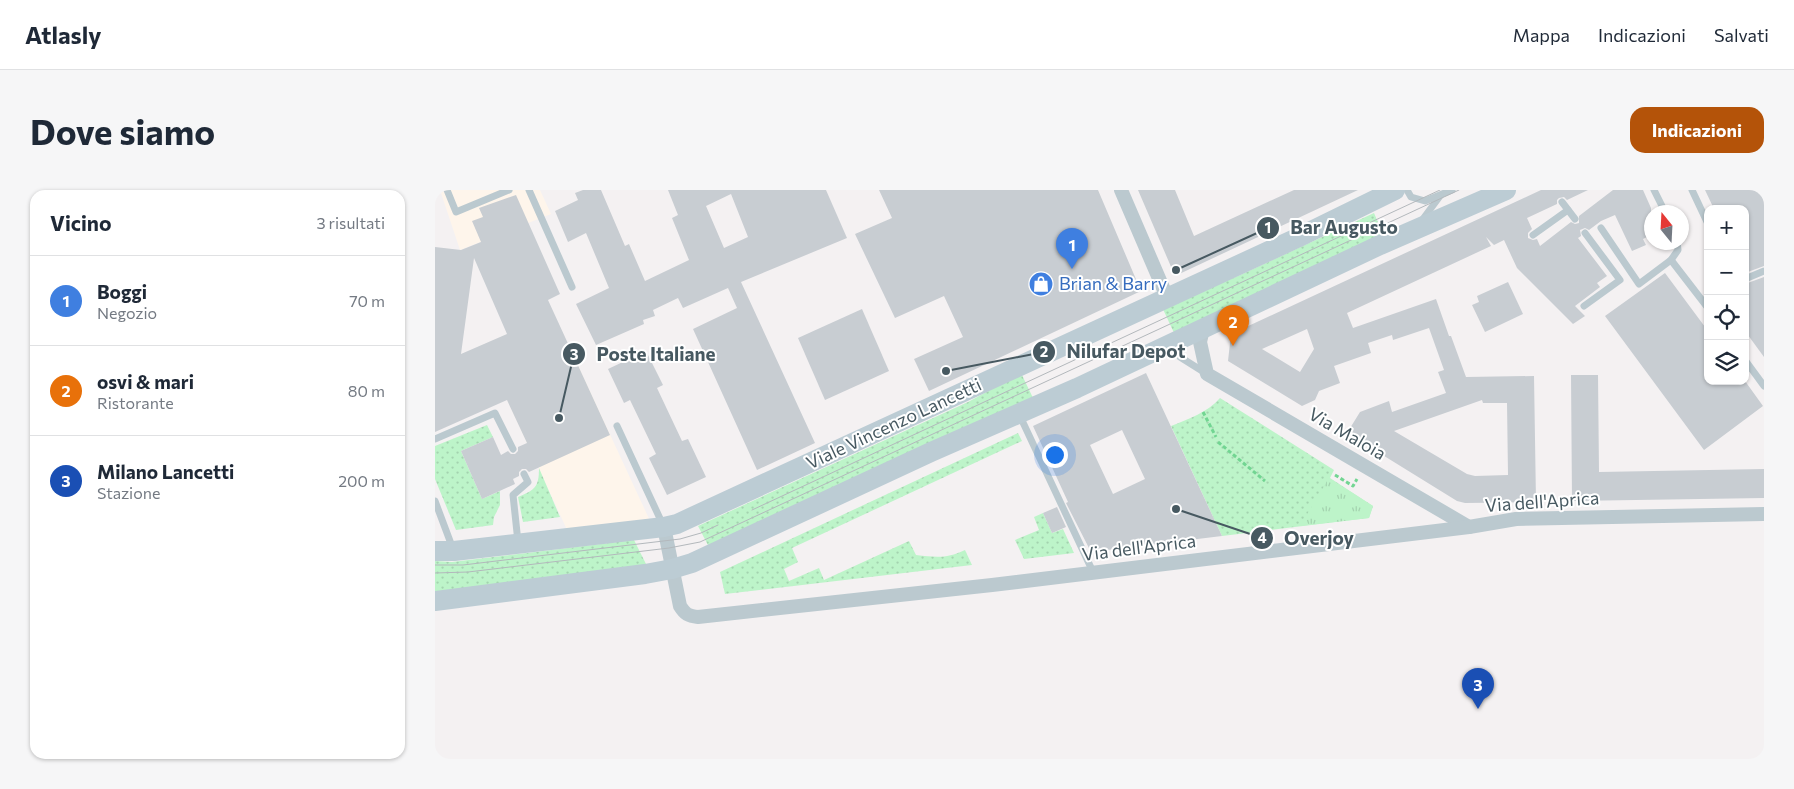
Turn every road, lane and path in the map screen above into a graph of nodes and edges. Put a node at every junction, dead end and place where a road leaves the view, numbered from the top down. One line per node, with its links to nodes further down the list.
1 (447, 190): 2 (lane)
2 (509, 190)
3 (529, 190): 24 (lane)
4 (1121, 190): 25 (street)
5 (1453, 190): 10 (lane, Viale Vincenzo Lancetti)
6 (1506, 190): 18 (main road, Viale Vincenzo Lancetti)
7 (1654, 190): 12 (lane)
8 (1692, 190): 14 (lane)
9 (1395, 191): 10 (lane, Viale Vincenzo Lancetti); 25 (main road, Viale Vincenzo Lancetti)
10 (1440, 196): 18 (lane, Viale Vincenzo Lancetti)
11 (1562, 202): 13 (lane)
12 (1662, 205)
13 (1568, 210): 15 (lane); 19 (lane)
14 (1704, 216)
15 (1575, 220)
16 (1601, 228): 21 (lane)
17 (1585, 233): 27 (lane)
18 (1403, 235): 28 (main road, Viale Vincenzo Lancetti)
19 (1533, 235)
20 (1678, 250): 21 (lane)
21 (1671, 260): 26 (lane)
22 (1764, 271): 23 (lane)
23 (1749, 278)
24 (572, 287)
25 (1167, 297): 46 (main road, Viale Vincenzo Lancetti)
26 (1704, 303)
27 (1585, 306)
28 (1203, 329): 31 (street); 34 (main road, Viale Vincenzo Lancetti)
29 (1180, 357): 31 (lane, Via Maloia)
30 (1749, 365): 32 (lane)
31 (1207, 374): 47 (street, Via Maloia)
32 (1764, 386)
33 (1203, 412): 36 (path)
34 (1019, 414): 50 (main road, Viale Vincenzo Lancetti); 51 (lane)
35 (617, 426): 46 (lane)
36 (1216, 437)
37 (435, 439): 39 (lane)
38 (1218, 442): 43 (path)
39 (513, 450)
40 (524, 474): 48 (lane)
41 (1335, 475): 42 (path)
42 (1358, 479)
43 (1265, 481)
44 (435, 501): 49 (lane)
45 (1764, 514): 47 (street, Via dell'Aprica)
46 (664, 527): 48 (main road, Viale Vincenzo Lancetti); 50 (street)
47 (1469, 527): 51 (street, Via dell'Aprica)
48 (518, 545): 49 (main road, Viale Vincenzo Lancetti)
49 (445, 551)
50 (672, 569): 51 (street, Via dell'Aprica); 52 (main road, Viale Vincenzo Lancetti)
51 (1093, 572)
52 (435, 601)

